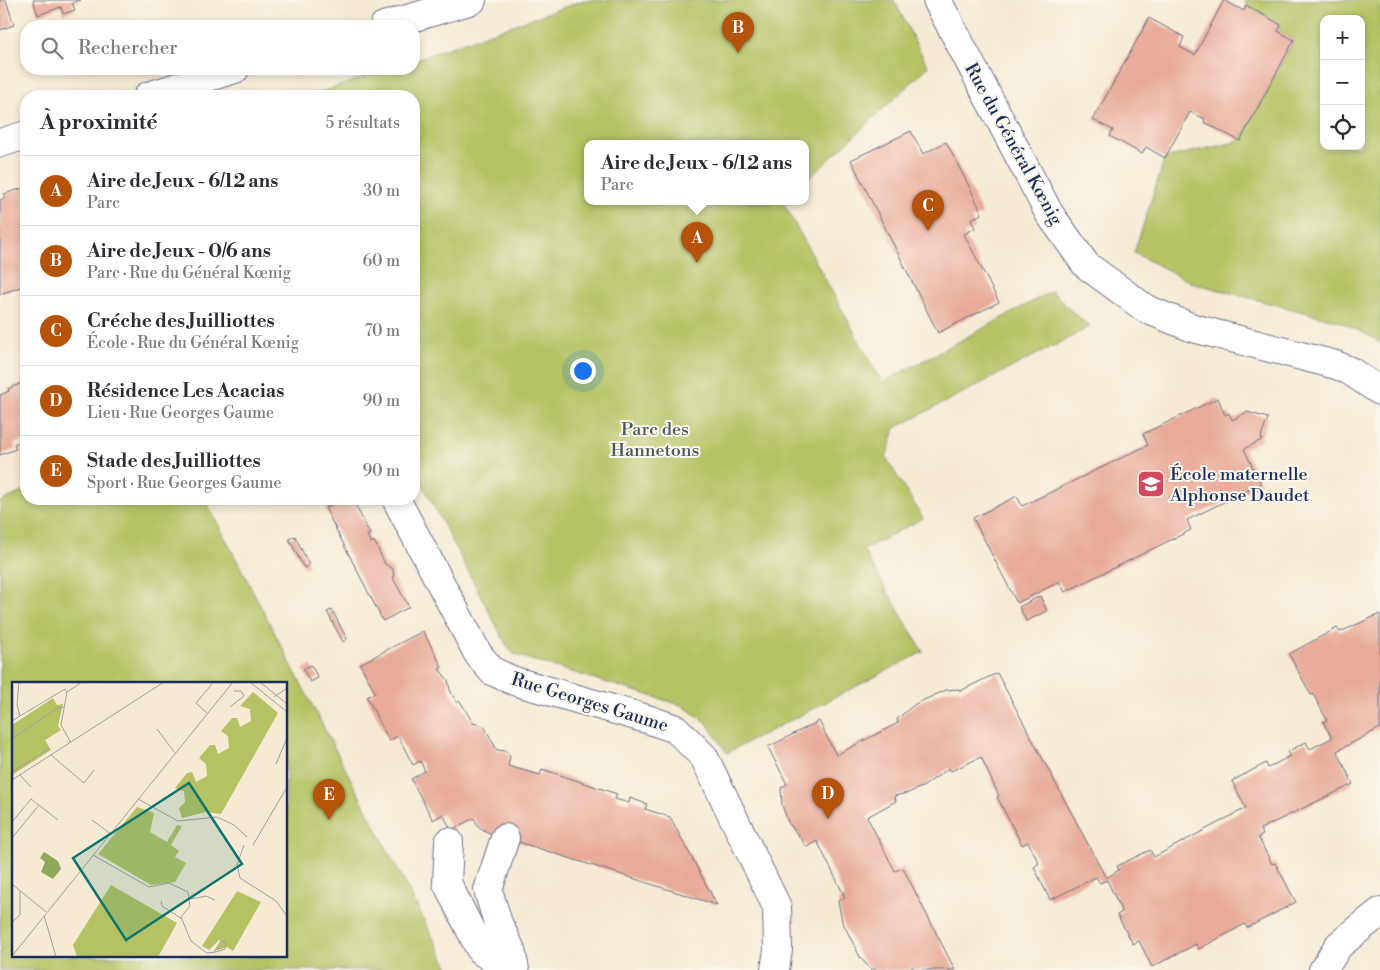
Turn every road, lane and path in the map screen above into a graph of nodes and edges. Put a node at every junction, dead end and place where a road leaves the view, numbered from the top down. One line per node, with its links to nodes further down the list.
1 (937, 0): 8 (street, Rue du Général Kœnig)
2 (455, 3): 3 (street)
3 (403, 20)
4 (221, 75): 5 (street)
5 (186, 90)
6 (20, 137): 7 (street)
7 (0, 143)
8 (1380, 390)
9 (399, 505): 15 (street, Rue Georges Gaume)
10 (505, 838): 14 (street)
11 (448, 842): 13 (street)
12 (1380, 912): 16 (street)
13 (510, 970)
14 (515, 970)
15 (775, 970)
16 (1323, 970)

